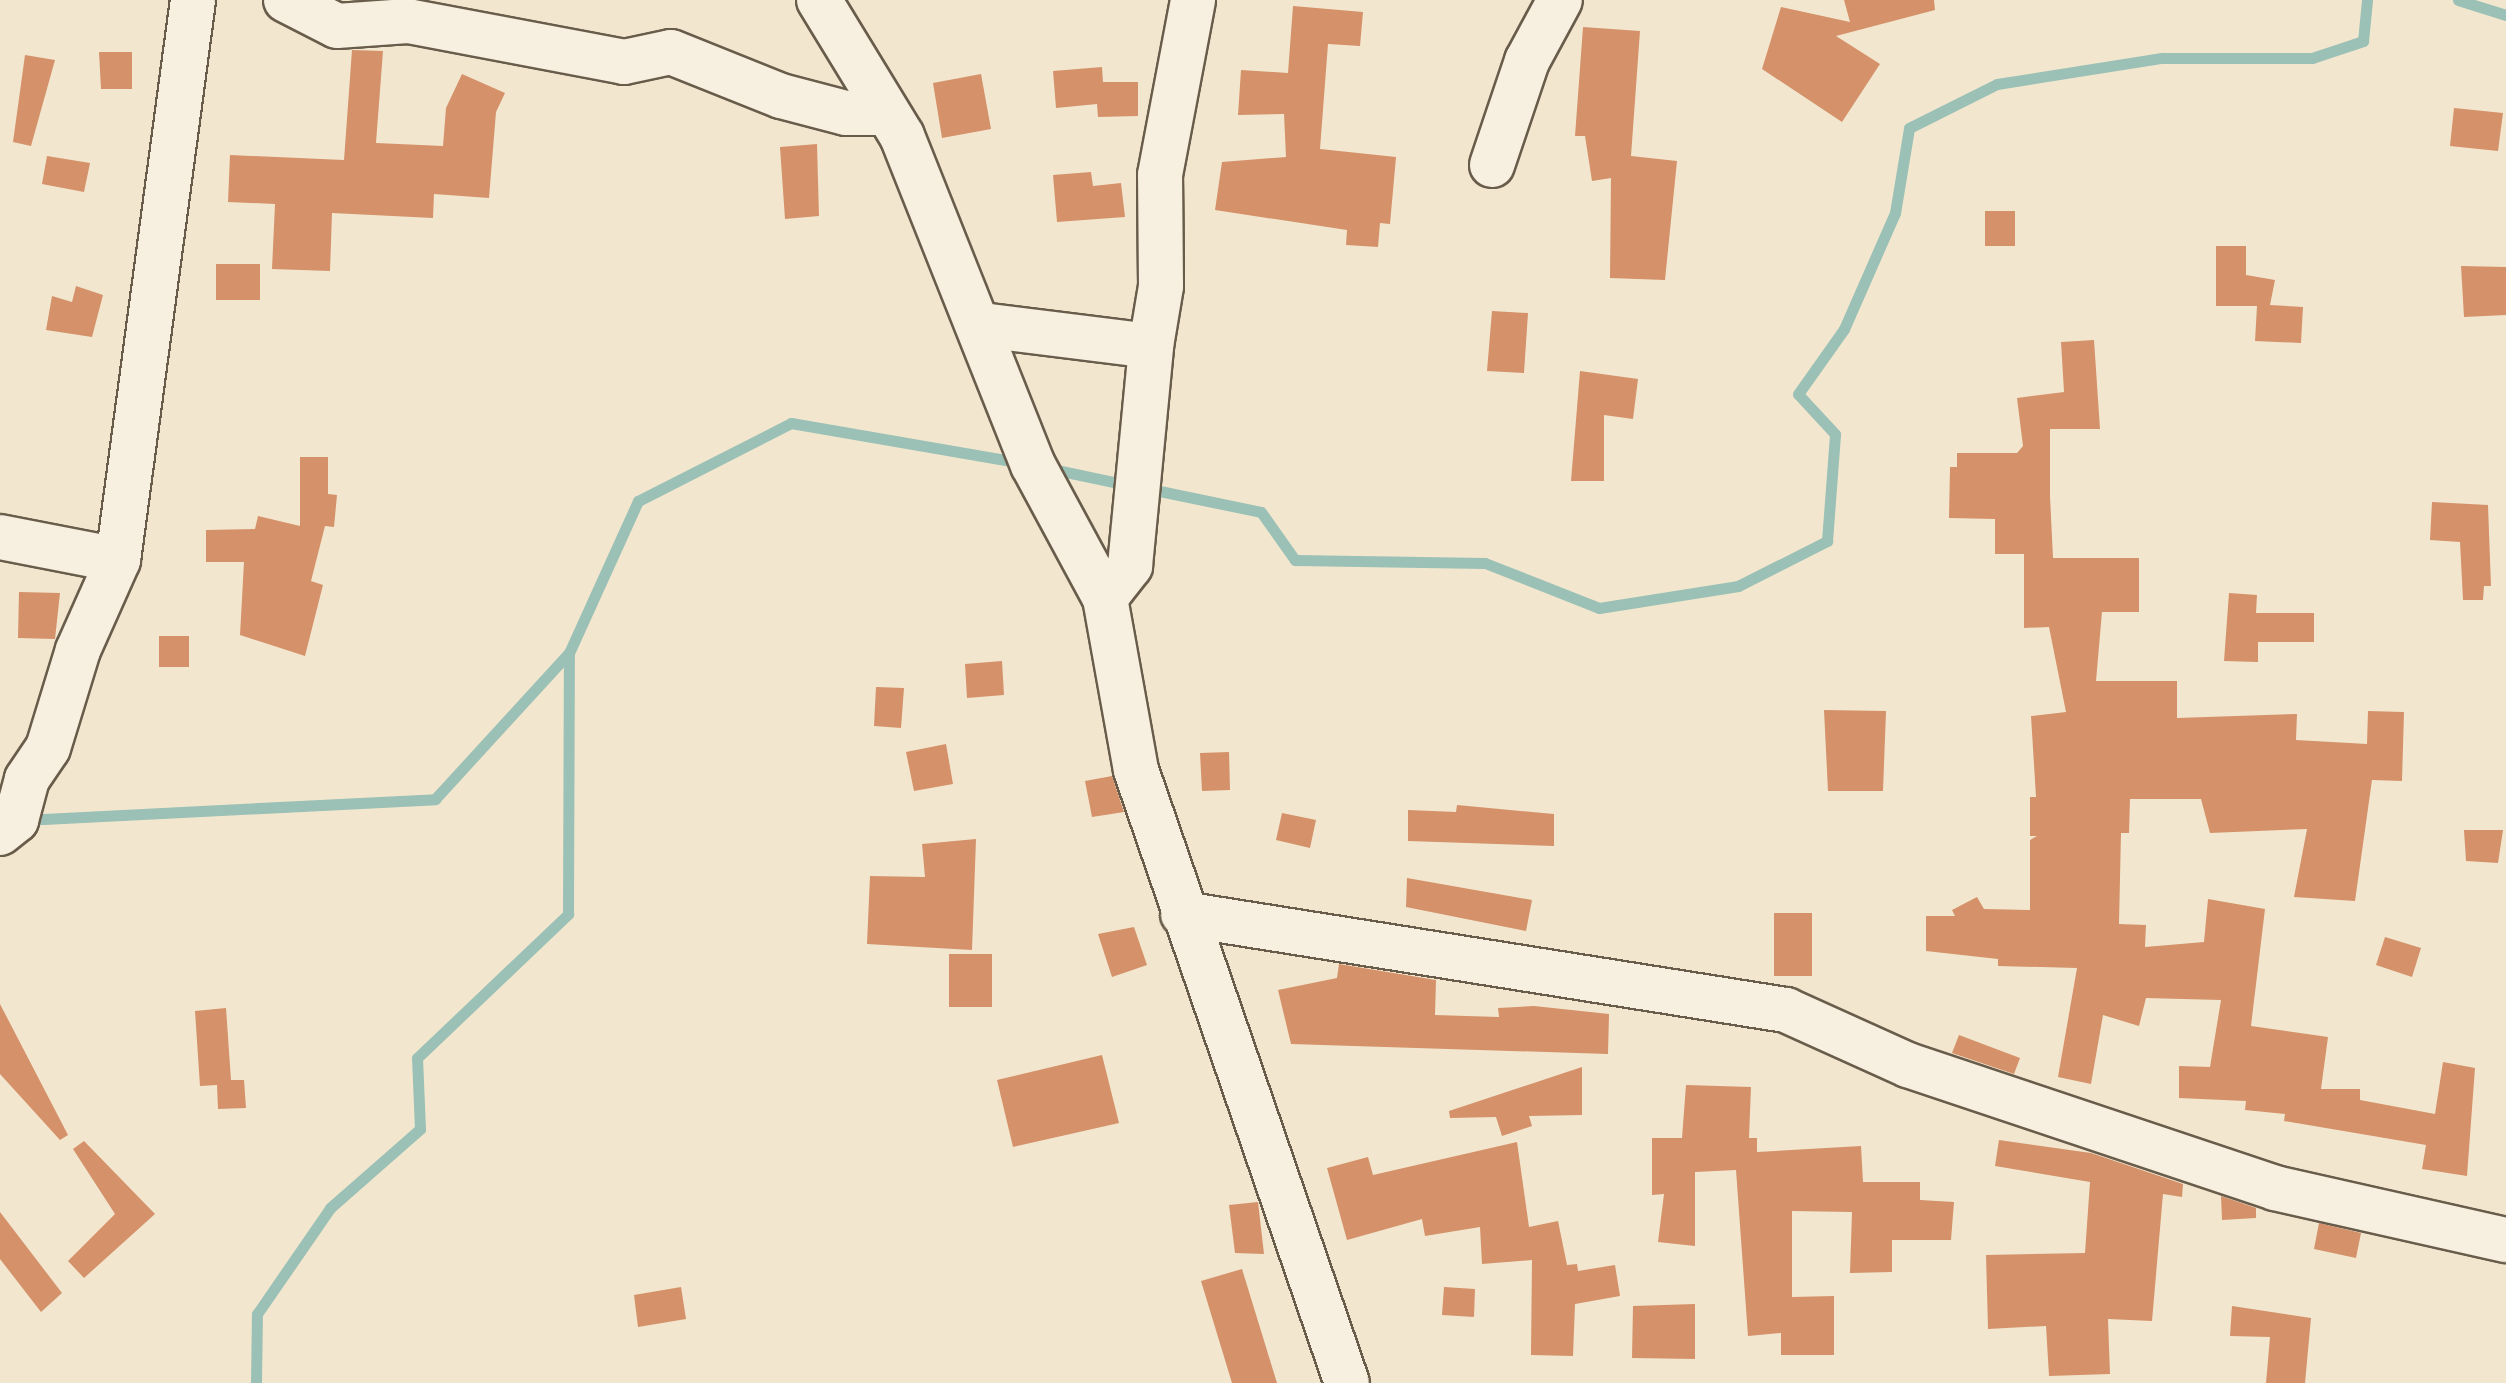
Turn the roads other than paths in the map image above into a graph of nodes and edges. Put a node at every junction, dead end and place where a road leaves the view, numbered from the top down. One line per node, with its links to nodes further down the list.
1 (193, 0): 11 (street)
2 (286, 0): 6 (street)
3 (819, 0): 6 (street)
4 (1193, 0): 9 (street)
5 (1560, 0): 7 (street)
6 (887, 113): 8 (street)
7 (1492, 165)
8 (982, 325): 9 (street); 12 (street)
9 (1151, 346): 12 (street)
10 (0, 537): 11 (street)
11 (118, 560): 13 (street)
12 (1105, 598): 14 (street)
13 (0, 833)
14 (1183, 914): 15 (street); 16 (street)
15 (2506, 1240)
16 (1347, 1383)

